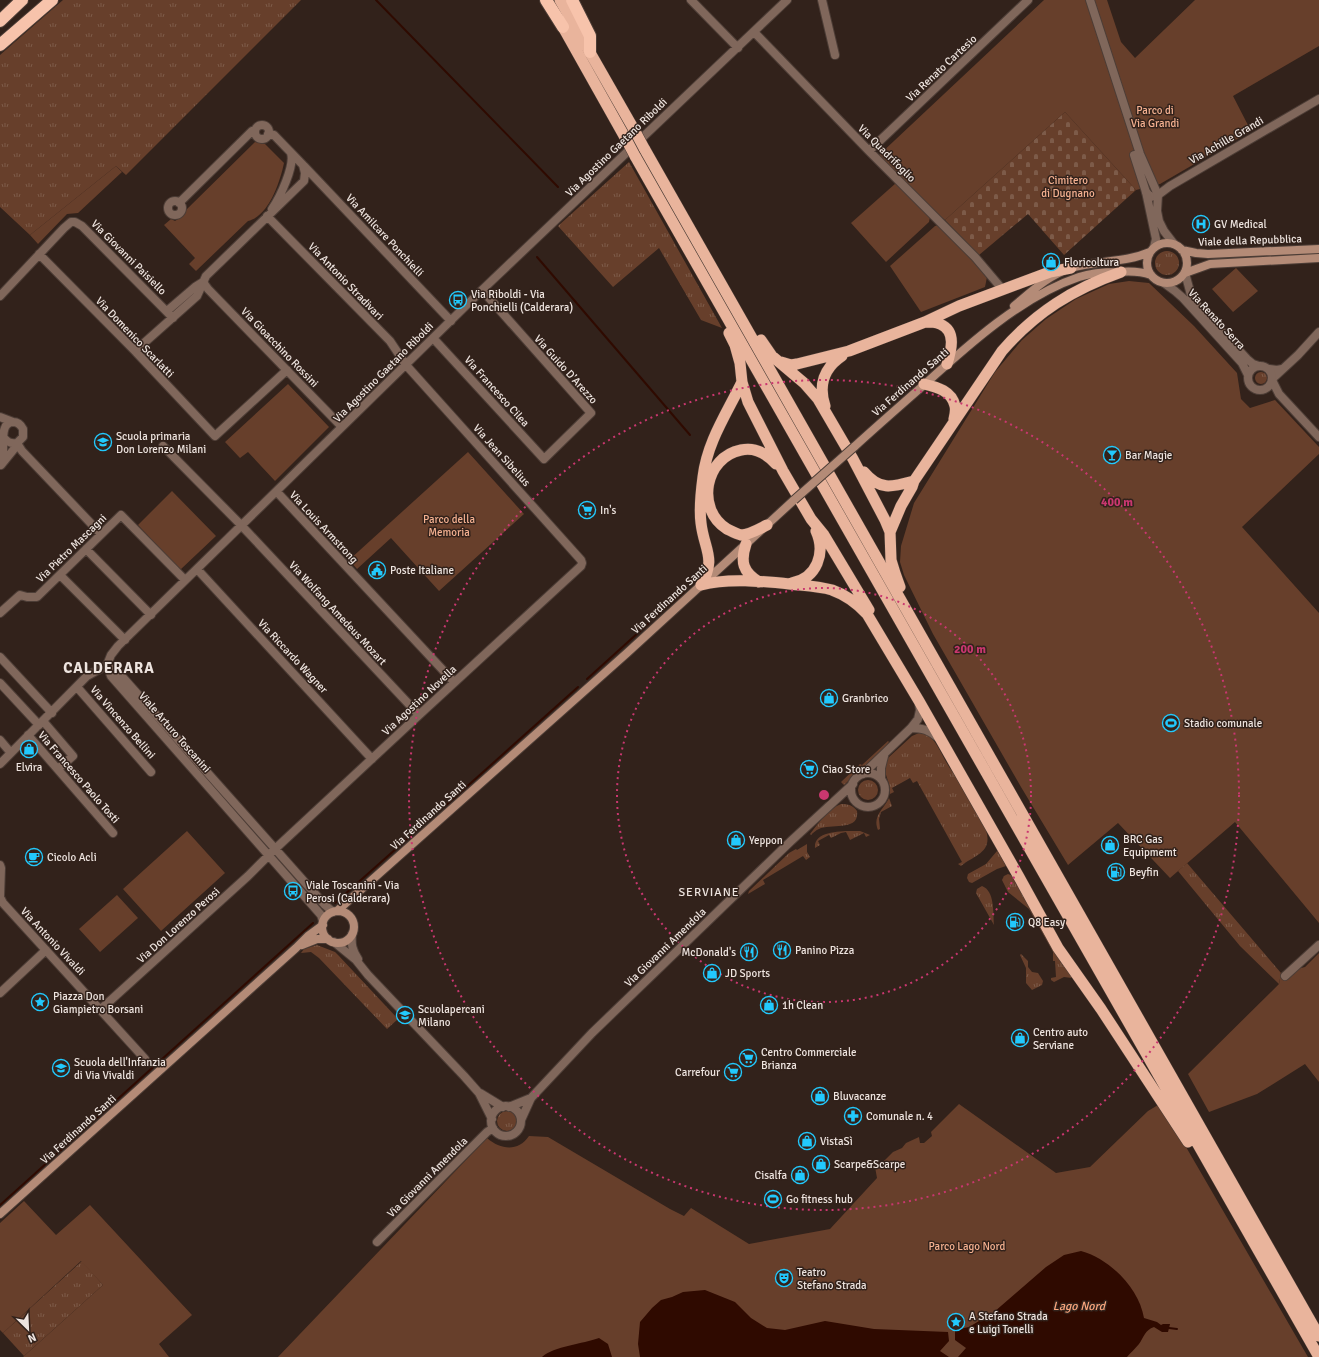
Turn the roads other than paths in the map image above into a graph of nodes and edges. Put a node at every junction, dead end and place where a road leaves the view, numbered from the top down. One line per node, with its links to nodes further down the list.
1 (22, 0): 13 (highway)
2 (40, 0): 16 (highway)
3 (52, 0): 17 (highway)
4 (547, 0): 14 (highway)
5 (560, 0): 19 (highway)
6 (572, 0): 19 (highway)
7 (691, 0): 18 (street)
8 (787, 0): 15 (street, Via Agostino Gaetano Riboldi)
9 (822, 0): 20 (street)
10 (1028, 0): 22 (street, Via Renato Cartesio)
11 (1084, 0): 26 (street)
12 (1090, 0): 27 (street)
13 (0, 21)
14 (563, 27): 23 (highway, bridge)
15 (754, 32): 18 (street, Via Agostino Gaetano Riboldi); 22 (street, Via Quadrifoglio)
16 (0, 38)
17 (0, 45)
18 (738, 48): 43 (street, Via Agostino Gaetano Riboldi)
19 (590, 52): 23 (highway, bridge)
20 (835, 55)
21 (1319, 99): 27 (street, Via Achille Grandi)
22 (869, 151): 44 (street, Via Quadrifoglio)
23 (640, 152): 37 (highway); 46 (highway)
24 (291, 153): 25 (street, Via Amilcare Ponchielli); 28 (street, Via Amilcare Ponchielli); 29 (street)
25 (303, 165): 29 (street); 49 (street, Via Amilcare Ponchielli)
26 (1146, 192): 27 (street); 32 (street)
27 (1158, 195): 30 (street)
28 (178, 202)
29 (267, 216): 41 (street); 58 (street, Via Antonio Stradivari)
30 (1174, 244): 32 (main road); 33 (main road)
31 (1319, 249): 33 (main road, Viale della Repubblica)
32 (1152, 250): 36 (main road); 40 (main road)
33 (1182, 250): 39 (main road)
34 (39, 254): 45 (street, Via Giovanni Paisiello); 47 (street, Via Giovanni Paisiello); 54 (street, Via Domenico Scarlatti)
35 (1319, 258): 39 (main road, Viale della Repubblica)
36 (1071, 268): 44 (highway); 50 (main road)
37 (701, 271): 65 (highway); 154 (highway)
38 (1121, 272): 40 (main road); 50 (main road); 71 (highway)
39 (1185, 273): 42 (main road); 59 (street, Via Renato Serra)
40 (1151, 275): 42 (main road)
41 (203, 282): 47 (street); 48 (street); 62 (street, Via Gioacchino Rossini)
42 (1164, 283): 63 (street, Via Renato Serra)
43 (482, 290): 49 (street, Via Agostino Gaetano Riboldi); 78 (street, Via Guido D'Arezzo)
44 (1002, 290): 51 (highway)
45 (0, 296)
46 (735, 309): 56 (highway); 99 (highway)
47 (166, 311): 48 (street, Via Giovanni Paisiello)
48 (173, 318): 54 (street)
49 (451, 321): 53 (street, Via Agostino Gaetano Riboldi)
50 (1000, 321): 57 (main road, Via Ferdinando Santi)
51 (924, 322): 55 (highway); 57 (highway)
52 (1319, 332): 61 (street)
53 (433, 338): 58 (street, Via Agostino Gaetano Riboldi); 78 (street, Via Francesco Cilea)
54 (135, 351): 62 (street, Via Domenico Scarlatti)
55 (849, 352): 56 (highway); 70 (highway)
56 (777, 360): 70 (highway)
57 (947, 364): 66 (main road, Via Ferdinando Santi)
58 (406, 365): 73 (street, Via Agostino Gaetano Riboldi); 92 (street, Via Jean Sibelius)
59 (1259, 366): 60 (street); 63 (street)
60 (1269, 369): 61 (street); 64 (street)
61 (1282, 369): 64 (street)
62 (287, 370): 73 (street, Via Gioacchino Rossini)
63 (1248, 375): 67 (street)
64 (1272, 380): 67 (street); 68 (street)
65 (742, 382): 82 (highway); 97 (highway)
66 (924, 384): 71 (highway); 86 (main road, Via Ferdinando Santi, bridge)
67 (1264, 389): 68 (street)
68 (1279, 394): 75 (street)
69 (0, 417): 72 (street)
70 (830, 418): 79 (highway)
71 (954, 420): 83 (highway)
72 (13, 422): 74 (street); 76 (street)
73 (342, 428): 84 (street, Via Agostino Gaetano Riboldi)
74 (2, 431): 76 (street); 80 (street)
75 (1319, 437)
76 (16, 443): 81 (street); 89 (street)
77 (163, 446): 87 (street, Via Wolfang Amedeus Mozart)
78 (544, 459)
79 (853, 459): 83 (highway); 88 (highway)
80 (0, 462)
81 (0, 466)
82 (783, 471): 85 (highway); 86 (highway)
83 (914, 481): 88 (highway)
84 (277, 492): 87 (street, Via Agostino Gaetano Riboldi); 106 (street, Via Louis Armstrong)
85 (811, 519): 98 (highway); 104 (highway)
86 (767, 525): 90 (main road, Via Ferdinando Santi)
87 (241, 526): 93 (street, Via Agostino Gaetano Riboldi); 111 (street, Via Wolfang Amedeus Mozart)
88 (890, 532): 99 (highway)
89 (101, 534): 91 (street, Via Pietro Mascagni); 95 (street, Via Pietro Mascagni)
90 (746, 544): 96 (highway); 97 (main road, Via Ferdinando Santi)
91 (86, 549): 94 (street, Via Pietro Mascagni); 101 (street)
92 (581, 560): 106 (street, Via Agostino Novella)
93 (197, 569): 95 (street, Via Agostino Gaetano Riboldi); 119 (street, Via Riccardo Wagner)
94 (60, 575): 100 (street, Via Pietro Mascagni); 102 (street)
95 (186, 580): 101 (street, Via Agostino Gaetano Riboldi)
96 (759, 582): 97 (highway); 98 (highway)
97 (701, 584): 132 (main road, Via Ferdinando Santi)
98 (789, 584): 104 (highway)
99 (904, 605): 155 (highway)
100 (0, 613)
101 (151, 615): 102 (street, Via Agostino Gaetano Riboldi)
102 (125, 640): 105 (street, Via Agostino Gaetano Riboldi)
103 (0, 657): 110 (street)
104 (894, 657): 109 (highway)
105 (107, 665): 108 (street, Via Agostino Gaetano Riboldi); 129 (street, Viale Arturo Toscanini); 130 (street, Viale Arturo Toscanini)
106 (454, 682): 111 (street, Via Agostino Novella)
107 (0, 683): 112 (street)
108 (77, 687): 110 (street, Via Agostino Gaetano Riboldi); 122 (street, Via Vincenzo Bellini)
109 (919, 701): 113 (street); 116 (highway)
110 (52, 713): 112 (street, Via Agostino Gaetano Riboldi)
111 (419, 715): 119 (street, Via Agostino Novella)
112 (41, 723): 114 (street, Via Agostino Gaetano Riboldi); 121 (street)
113 (911, 728): 116 (street); 118 (street)
114 (28, 735): 117 (street, Via Agostino Gaetano Riboldi); 121 (street, Via Francesco Paolo Tosti)
115 (0, 740): 117 (street)
116 (941, 740): 154 (highway)
117 (10, 751): 120 (street, Via Agostino Gaetano Riboldi)
118 (885, 754): 123 (street); 124 (street)
119 (372, 759): 129 (street, Via Agostino Novella)
120 (0, 764)
121 (58, 769): 128 (street, Via Francesco Paolo Tosti)
122 (151, 772)
123 (863, 774): 124 (street); 125 (street)
124 (881, 778): 126 (street)
125 (853, 784): 126 (street); 127 (street, Via Giovanni Amendola)
126 (854, 799): 127 (street)
127 (835, 800): 147 (street, Via Giovanni Amendola)
128 (113, 833)
129 (275, 849): 130 (street, Via Agostino Novella); 133 (street, Viale Arturo Toscanini)
130 (268, 856): 135 (street, Viale Arturo Toscanini); 144 (street, Via Don Lorenzo Perosi)
131 (0, 865): 140 (street, Via Antonio Vivaldi)
132 (355, 895): 133 (main road, Via Ferdinando Santi); 134 (main road)
133 (335, 911): 134 (main road); 135 (main road)
134 (351, 918): 136 (main road)
135 (323, 923): 137 (main road); 139 (main road, Via Ferdinando Santi)
136 (352, 934): 137 (main road); 141 (street)
137 (331, 940): 139 (main road, Via Ferdinando Santi); 141 (street)
138 (1319, 945): 142 (street)
139 (296, 948): 152 (main road, Via Ferdinando Santi)
140 (46, 950): 143 (street); 144 (street, Via Antonio Vivaldi)
141 (368, 975): 146 (street)
142 (1285, 976)
143 (0, 993)
144 (101, 1009): 145 (street, Via Antonio Vivaldi)
145 (145, 1059)
146 (479, 1093): 148 (street); 149 (street)
147 (532, 1098): 148 (street, Via Giovanni Amendola); 150 (street, Via Giovanni Amendola)
148 (506, 1107): 149 (street); 150 (street)
149 (492, 1119): 151 (street)
150 (521, 1120): 151 (street)
151 (493, 1128): 153 (street, Via Giovanni Amendola)
152 (0, 1214)
153 (377, 1242)
154 (1257, 1249): 156 (highway)
155 (1319, 1336)
156 (1318, 1357)

